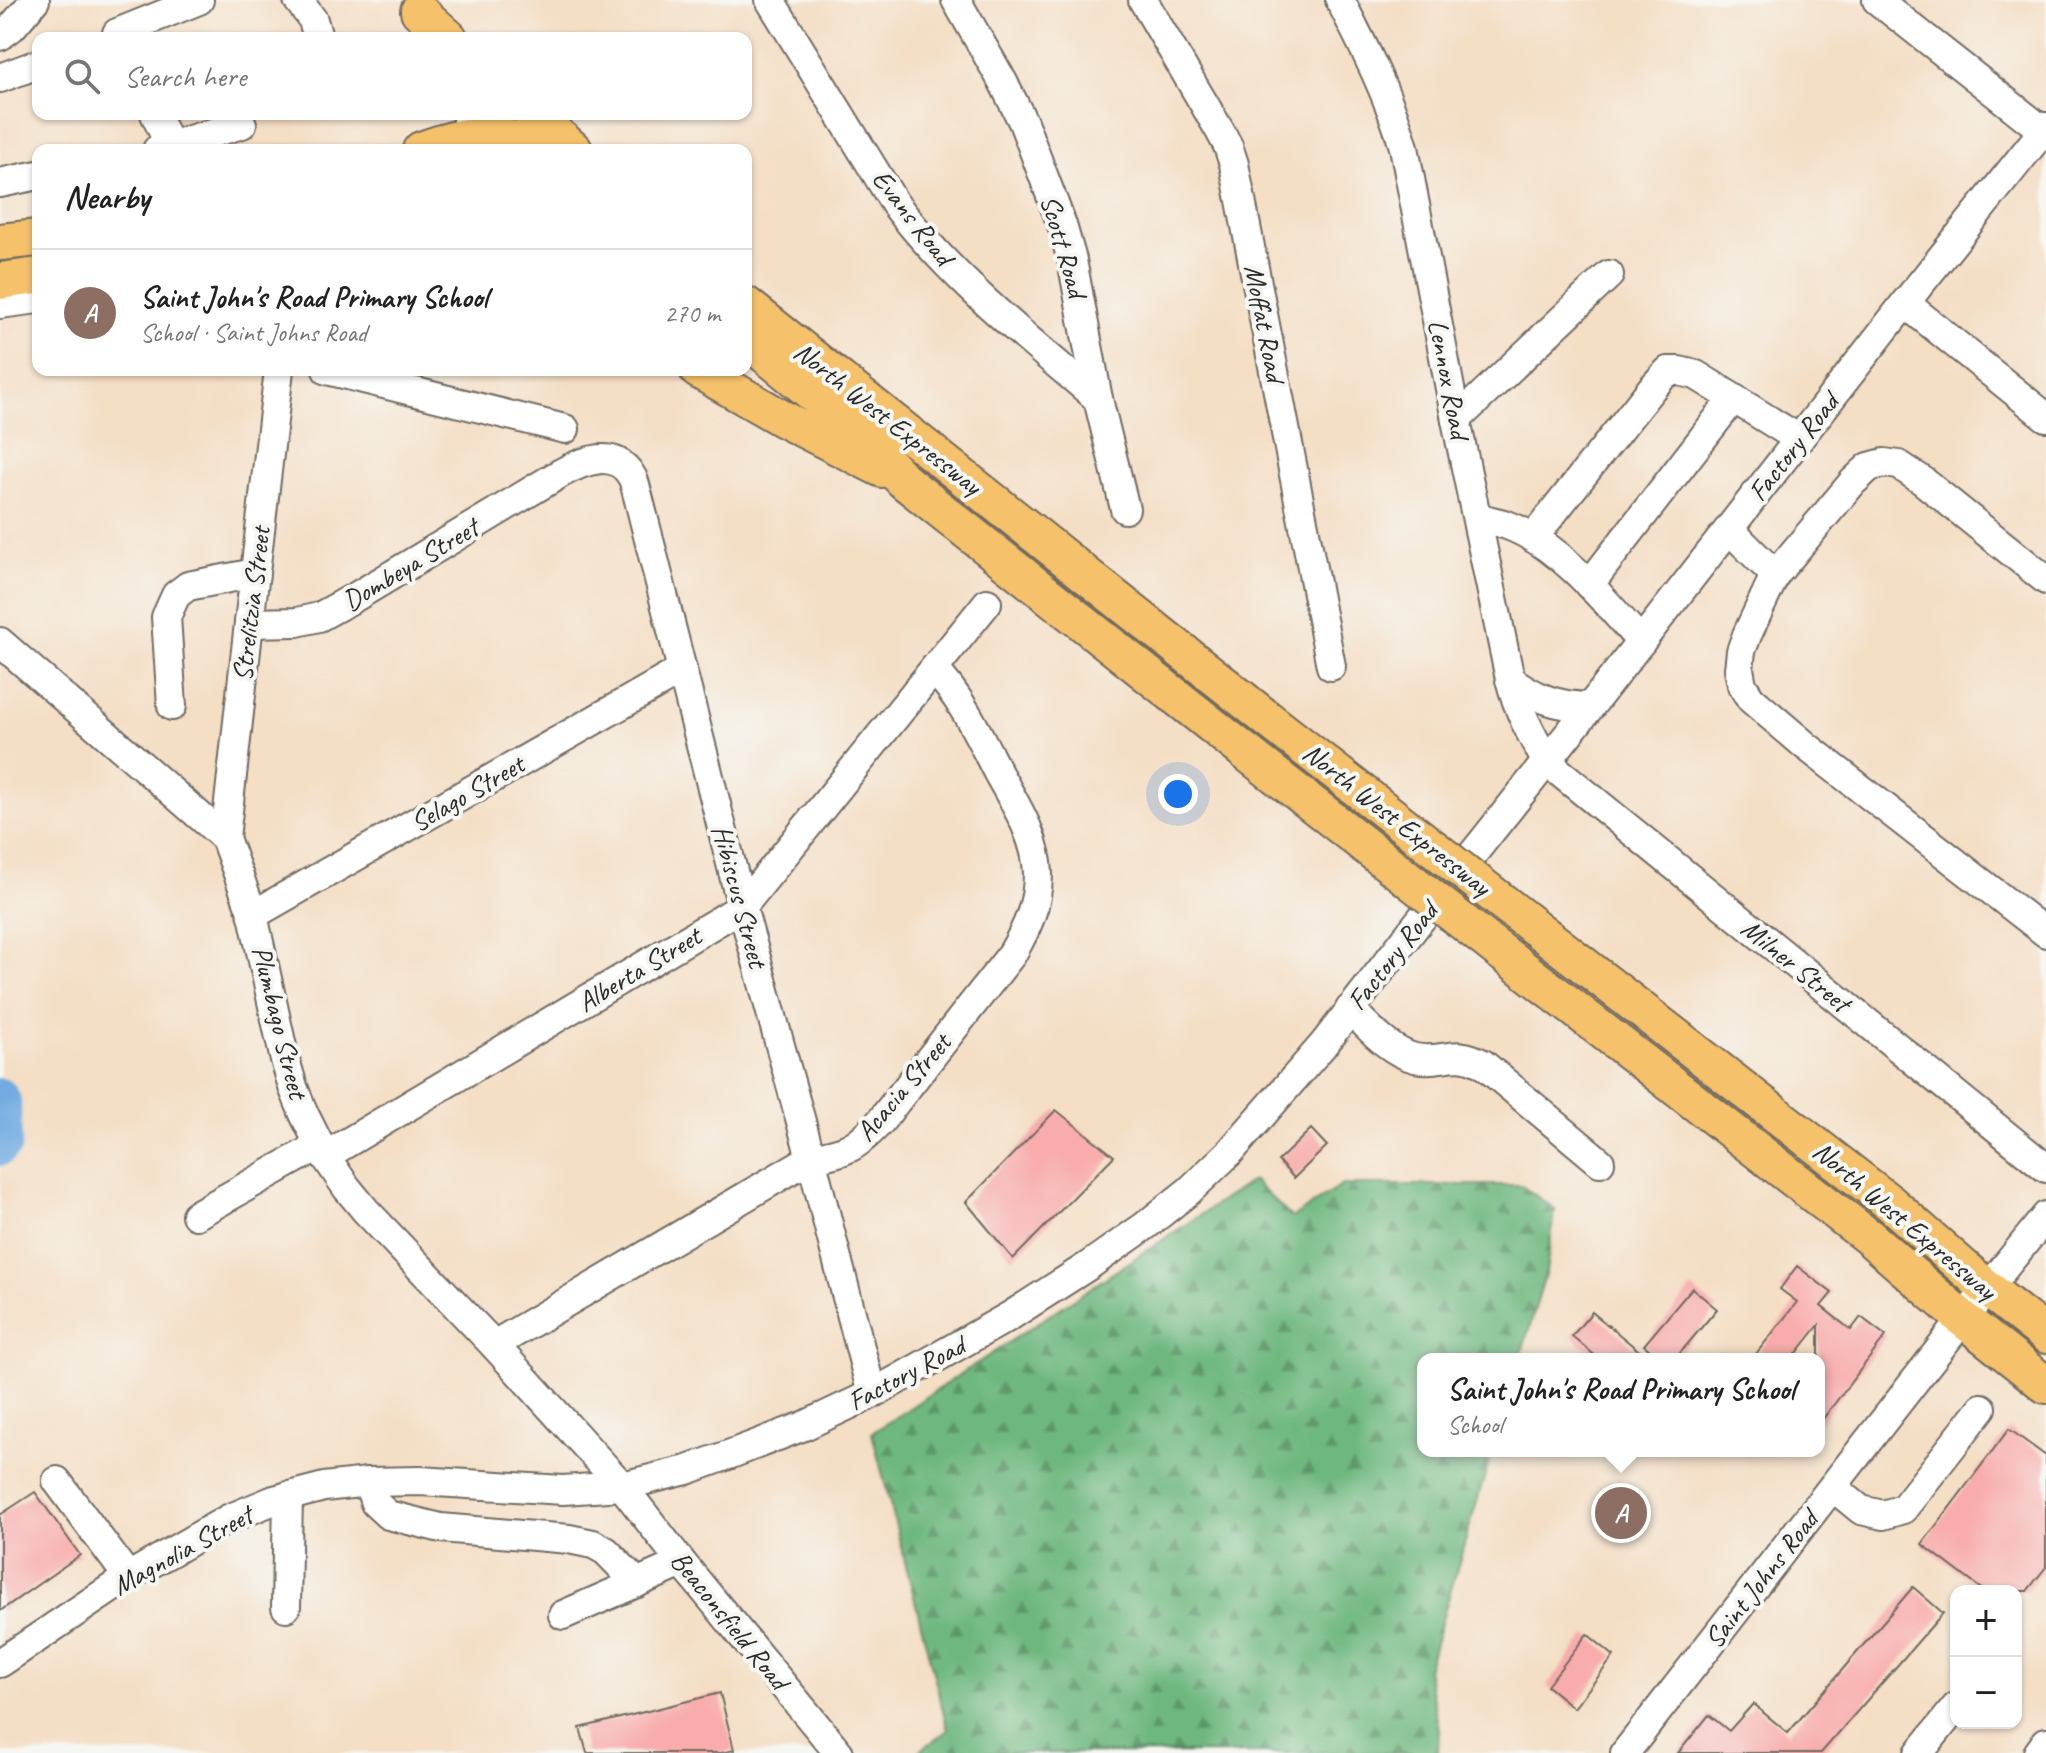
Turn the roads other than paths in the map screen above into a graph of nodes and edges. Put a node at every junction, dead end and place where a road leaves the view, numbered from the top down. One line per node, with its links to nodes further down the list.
1 (35, 0): 13 (street)
2 (298, 0): 11 (street)
3 (770, 0): 41 (street, Evans Road)
4 (956, 0): 41 (street, Scott Road)
5 (1340, 0): 44 (street, Lennox Road)
6 (1877, 0): 19 (street)
7 (194, 1): 10 (street)
8 (1154, 4): 61 (street, Moffat Road)
9 (420, 16): 12 (main road)
10 (123, 32)
11 (316, 32)
12 (441, 32)
13 (0, 36)
14 (32, 66): 15 (street)
15 (0, 78)
16 (157, 120): 21 (street)
17 (540, 120): 25 (main road)
18 (242, 124): 22 (street)
19 (2045, 130): 34 (street, Factory Road)
20 (467, 134): 23 (main road); 24 (main road)
21 (163, 144)
22 (177, 144)
23 (438, 144)
24 (525, 144)
25 (567, 144)
26 (32, 176): 27 (street)
27 (0, 183)
28 (32, 239): 29 (main road)
29 (0, 242)
30 (1609, 275): 44 (street)
31 (32, 277): 32 (main road)
32 (0, 281)
33 (32, 300): 35 (street)
34 (1905, 303): 43 (street); 46 (street, Factory Road)
35 (0, 304)
36 (752, 310): 79 (main road, North West Expressway, bridge)
37 (752, 344): 48 (main road)
38 (278, 376): 53 (street, Strelitzia Street)
39 (351, 376): 45 (street)
40 (708, 376): 48 (main road)
41 (1098, 399): 49 (street, Scott Road)
42 (1733, 399): 46 (street); 52 (street); 56 (street)
43 (2046, 417)
44 (1456, 420): 50 (street, Lennox Road)
45 (565, 429)
46 (1799, 439): 51 (street, Factory Road)
47 (561, 473): 58 (street, Dombeya Street); 63 (street, Hibiscus Street)
48 (904, 481): 80 (main road, North West Expressway, bridge)
49 (1125, 509)
50 (1477, 517): 52 (street); 64 (street, Lennox Road)
51 (1729, 529): 54 (street); 60 (street, Factory Road)
52 (1533, 538): 56 (street)
53 (255, 573): 58 (street, Strelitzia Street); 65 (street)
54 (1775, 575): 55 (street); 71 (street)
55 (2046, 580)
56 (1589, 585): 60 (street)
57 (987, 603): 62 (street, Alberta Street)
58 (249, 623): 68 (street, Strelitzia Street)
59 (0, 642): 68 (street, Plumbago Street)
60 (1641, 642): 66 (street, Factory Road)
61 (1331, 666)
62 (934, 669): 69 (street, Alberta Street); 74 (street, Acacia Street)
63 (682, 670): 69 (street, Hibiscus Street); 70 (street, Selago Street)
64 (1510, 679): 66 (street); 67 (street, Lennox Road)
65 (172, 706)
66 (1590, 707): 67 (street, Factory Road)
67 (1547, 762): 72 (street, Factory Road); 76 (street, Milner Street)
68 (225, 838): 70 (street, Plumbago Street)
69 (742, 907): 73 (street, Alberta Street); 74 (street, Hibiscus Street)
70 (253, 915): 73 (street, Plumbago Street)
71 (2046, 933)
72 (1350, 1009): 75 (street); 84 (street, Factory Road)
73 (322, 1150): 77 (street, Alberta Street); 82 (street, Plumbago Street)
74 (811, 1158): 82 (street, Acacia Street); 84 (street, Hibiscus Street)
75 (1600, 1162)
76 (2046, 1168)
77 (196, 1215)
78 (2046, 1216): 79 (street, Saint Johns Road)
79 (1988, 1289): 80 (street, Saint Johns Road); 81 (main road, North West Expressway)
80 (1963, 1319): 83 (main road, North West Expressway); 89 (street, Saint Johns Road)
81 (2046, 1335)
82 (494, 1345): 88 (street, Plumbago Street)
83 (2046, 1385)
84 (872, 1394): 88 (street, Factory Road)
85 (1982, 1408): 89 (street)
86 (57, 1481): 92 (street)
87 (368, 1482): 88 (street, Magnolia Street); 90 (street, Magnolia Street); 93 (street)
88 (622, 1486): 91 (street, Beaconsfield Road)
89 (1833, 1487): 100 (street, Saint Johns Road)
90 (288, 1496): 92 (street, Magnolia Street); 94 (street)
91 (682, 1563): 93 (street); 99 (street, Beaconsfield Road)
92 (128, 1577): 96 (street, Magnolia Street)
93 (637, 1583): 95 (street)
94 (286, 1607)
95 (563, 1615)
96 (0, 1663)
97 (1950, 1714): 101 (street)
98 (2046, 1742): 102 (street)
99 (827, 1749)
100 (1625, 1753)
101 (1919, 1753)
102 (2038, 1753)

